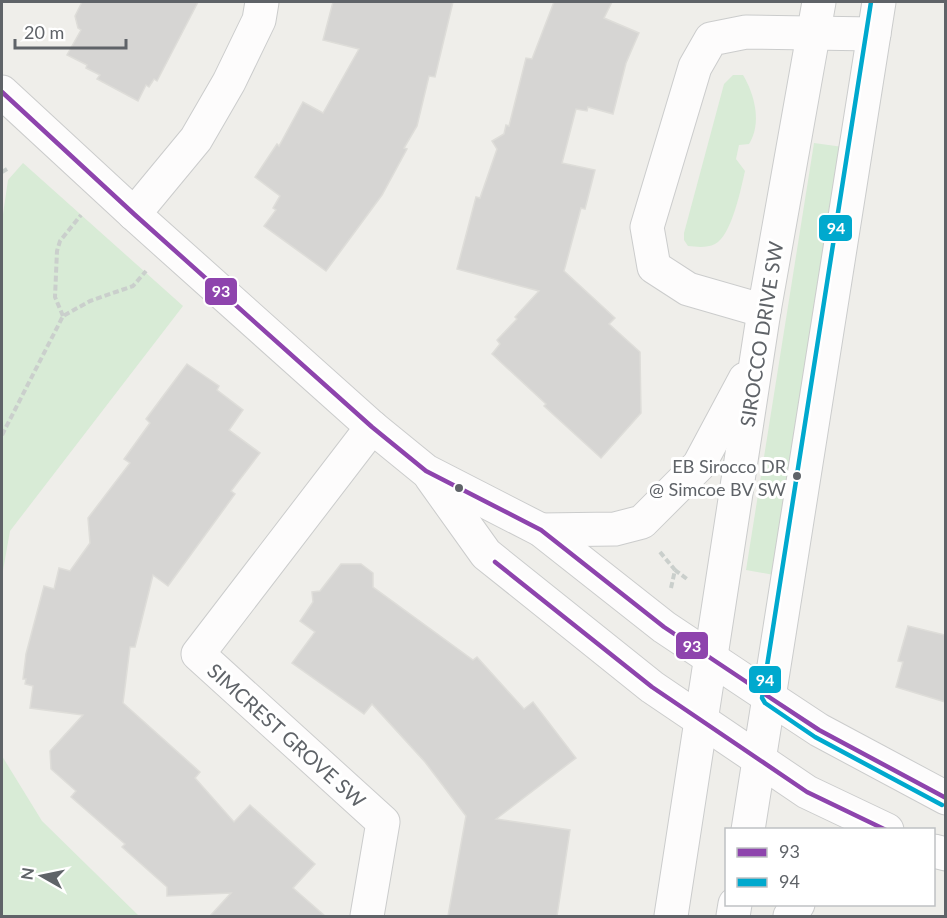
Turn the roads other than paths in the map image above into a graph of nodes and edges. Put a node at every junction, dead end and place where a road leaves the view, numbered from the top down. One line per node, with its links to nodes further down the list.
1 (262, 2): 6 (street)
2 (879, 2): 4 (street)
3 (816, 17): 4 (street); 7 (street, SIROCCO DRIVE SW); 7 (street)
4 (874, 34): 13 (street)
5 (2, 92): 6 (street)
6 (134, 214): 9 (street)
7 (764, 310): 8 (street, SIROCCO DRIVE SW)
8 (757, 356): 11 (street); 12 (street, SIROCCO DRIVE SW)
9 (372, 427): 10 (street); 19 (street, SIMCREST GROVE SW)
10 (426, 471): 11 (street); 14 (street)
11 (541, 530): 12 (street)
12 (712, 659): 13 (street); 14 (street, SIROCCO DRIVE SW)
13 (770, 697): 15 (street); 16 (street)
14 (702, 721): 15 (street); 20 (street, SIROCCO DRIVE SW)
15 (759, 760): 17 (street); 18 (street)
16 (945, 798)
17 (748, 828)
18 (883, 828)
19 (368, 916)
20 (671, 916)

